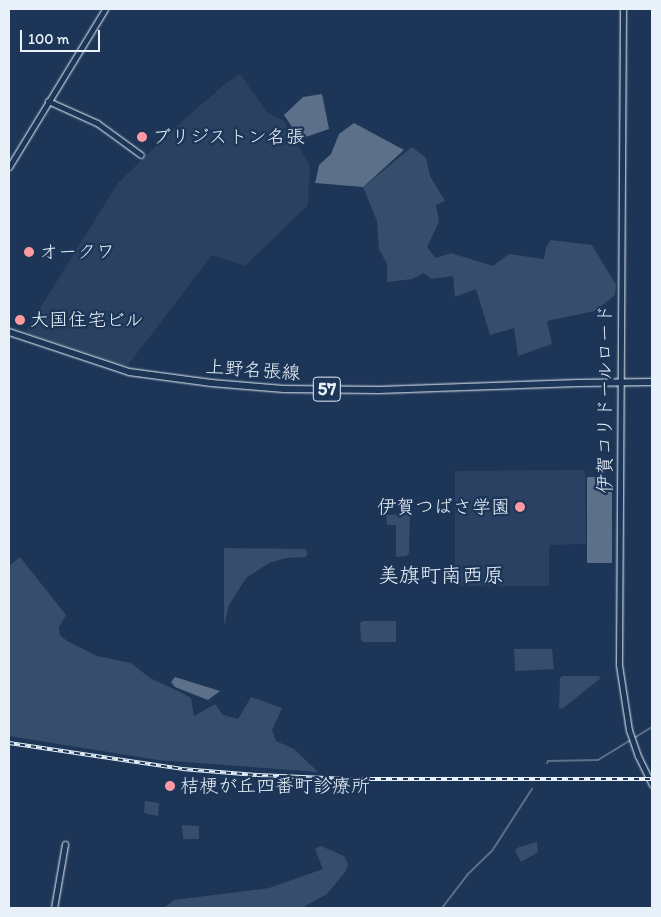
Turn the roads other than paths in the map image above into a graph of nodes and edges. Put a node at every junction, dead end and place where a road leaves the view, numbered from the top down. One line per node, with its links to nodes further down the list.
1 (105, 9): 3 (street)
2 (624, 9): 7 (street, 伊賀コリドールロード)
3 (48, 101): 4 (street); 5 (street)
4 (141, 154)
5 (9, 167)
6 (9, 332): 7 (main road, 上野名張線 / 57)
7 (620, 382): 8 (main road, 上野名張線 / 57); 9 (street, 伊賀コリドールロード)
8 (652, 382)
9 (652, 785)
10 (65, 844): 11 (street)
11 (54, 908)

